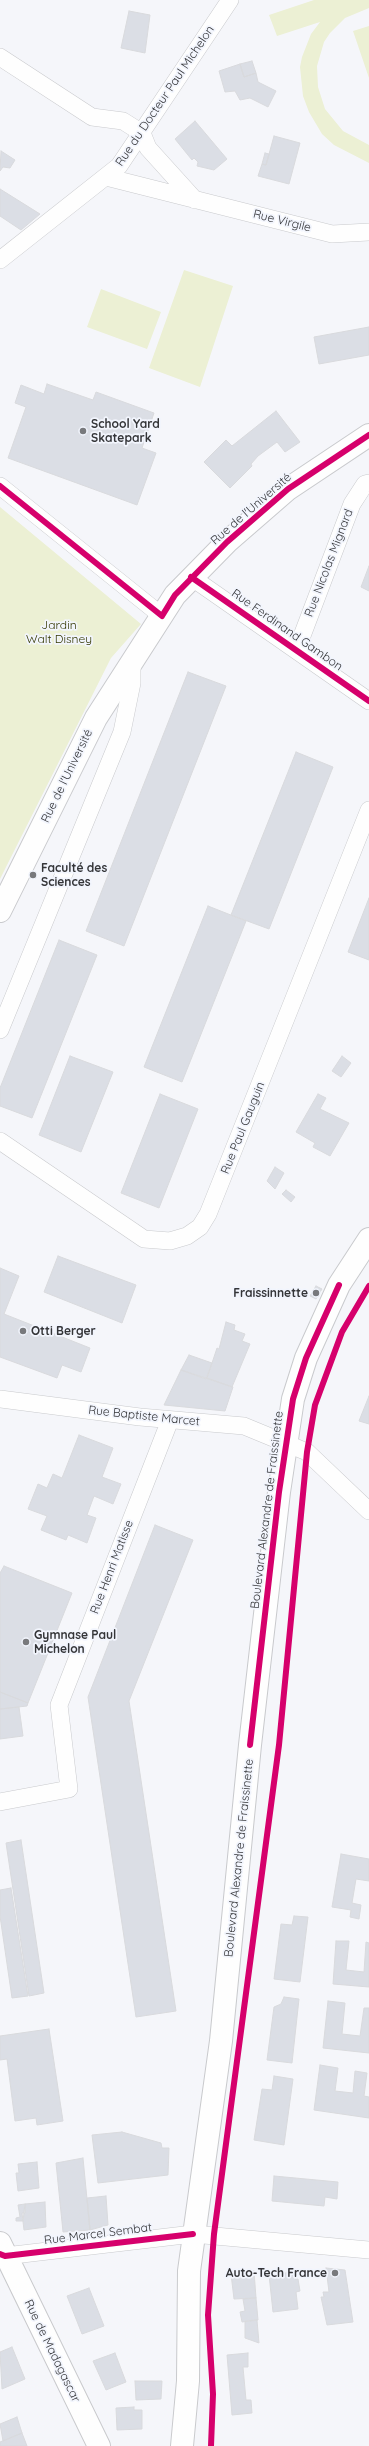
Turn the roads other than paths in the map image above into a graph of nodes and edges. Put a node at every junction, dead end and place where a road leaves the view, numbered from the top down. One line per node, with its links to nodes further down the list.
1 (230, 0): 3 (street, Rue du Docteur Paul Michelon)
2 (0, 57): 3 (street)
3 (142, 133): 4 (street, Rue du Docteur Paul Michelon); 5 (street)
4 (106, 177): 5 (street, Rue Virgile); 7 (street, Rue du Docteur Paul Michelon)
5 (195, 200): 6 (street, Rue Virgile)
6 (369, 232)
7 (0, 260)
8 (369, 435): 11 (street, Rue de l'Université)
9 (369, 483): 13 (street, Rue Nicolas Mignard)
10 (0, 486): 12 (street)
11 (191, 577): 12 (street, Rue de l'Université); 13 (street, Rue Ferdinand Gambon)
12 (162, 616): 14 (street, Rue de l'Université)
13 (296, 649): 15 (street, Rue Ferdinand Gambon)
14 (132, 661): 17 (street, Rue de l'Université); 18 (street)
15 (369, 701)
16 (369, 810): 19 (street, Rue Paul Gauguin)
17 (0, 911)
18 (0, 1030)
19 (0, 1140)
20 (369, 1239): 23 (street, Boulevard Alexandre de Fraissinette)
21 (0, 1399): 22 (street, Rue Baptiste Marcet)
22 (170, 1420): 23 (street, Rue Baptiste Marcet); 25 (street, Rue Henri Matisse)
23 (287, 1442): 24 (street, Rue Baptiste Marcet); 26 (street, Boulevard Alexandre de Fraissinette)
24 (369, 1511)
25 (0, 1802)
26 (193, 2234): 27 (street, Rue Marcel Sembat); 28 (street, Rue Marcel Sembat); 30 (street, Boulevard Alexandre de Fraissinette)
27 (369, 2250)
28 (2, 2251): 29 (street, Rue de Madagascar)
29 (99, 2446)
30 (182, 2446)

